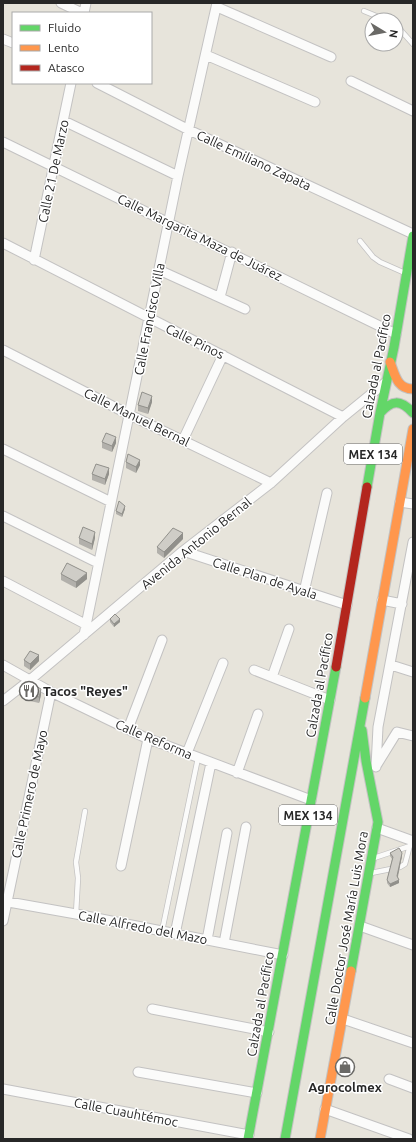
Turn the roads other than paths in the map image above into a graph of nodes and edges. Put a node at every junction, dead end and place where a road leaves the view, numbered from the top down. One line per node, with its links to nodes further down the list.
1 (61, 3): 3 (street)
2 (217, 5): 8 (street, Calle Francisco Villa); 9 (street)
3 (81, 12)
4 (404, 34): 7 (lane)
5 (3, 39): 6 (street)
6 (12, 44)
7 (413, 44)
8 (206, 54): 13 (street); 16 (street, Calle Francisco Villa)
9 (331, 57)
10 (351, 81): 14 (street)
11 (71, 84): 15 (street, Calle 21 De Marzo)
12 (99, 84): 16 (street, Calle Emiliano Zapata)
13 (315, 102)
14 (413, 111)
15 (64, 121): 18 (street, Calle 21 De Marzo); 19 (street)
16 (189, 130): 19 (street, Calle Francisco Villa); 21 (street, Calle Emiliano Zapata)
17 (3, 142): 18 (street, Calle Margarita Maza de Juárez)
18 (55, 167): 20 (street, Calle Margarita Maza de Juárez); 25 (street, Calle 21 De Marzo)
19 (178, 176): 20 (street, Calle Francisco Villa)
20 (168, 223): 24 (street, Calle Margarita Maza de Juárez); 26 (street, Calle Francisco Villa)
21 (413, 235): 27 (main road, Calzada al Pacífico / MEX 134)
22 (360, 242): 27 (lane)
23 (3, 243): 25 (street, Calle Pinos)
24 (232, 252): 28 (street); 31 (street, Calle Margarita Maza de Juárez)
25 (34, 260): 30 (street, Calle Pinos)
26 (159, 270): 28 (street); 30 (street, Calle Francisco Villa)
27 (406, 274): 31 (main road, Calzada al Pacífico / MEX 134)
28 (220, 297): 29 (street)
29 (245, 308)
30 (149, 319): 33 (street, Calle Pinos); 39 (street, Calle Francisco Villa)
31 (396, 334): 34 (main road, Calzada al Pacífico / MEX 134)
32 (3, 350): 39 (street, Calle Manuel Bernal)
33 (223, 355): 40 (street, Calle Pinos); 42 (street)
34 (390, 361): 35 (main road, Calzada al Pacífico / MEX 134); 36 (main road)
35 (386, 382): 37 (main road, Calzada al Pacífico / MEX 134); 40 (street, Avenida Antonio Bernal)
36 (413, 389)
37 (380, 413): 38 (main road); 57 (main road, Calzada al Pacífico / MEX 134)
38 (413, 413)
39 (130, 414): 42 (street, Calle Manuel Bernal); 46 (street, Calle Francisco Villa)
40 (344, 417): 44 (street, Avenida Antonio Bernal)
41 (413, 429): 47 (main road, MEX 134)
42 (183, 440): 44 (street, Calle Manuel Bernal)
43 (3, 449): 46 (street)
44 (271, 483): 51 (street, Avenida Antonio Bernal)
45 (327, 493): 54 (street)
46 (111, 502): 52 (street, Calle Francisco Villa)
47 (400, 502): 48 (street); 55 (main road, MEX 134)
48 (413, 504)
49 (3, 516): 52 (street)
50 (413, 542): 56 (street)
51 (183, 552): 54 (street, Calle Plan de Ayala); 60 (street, Avenida Antonio Bernal)
52 (98, 563): 58 (street, Calle Francisco Villa)
53 (3, 581): 58 (street)
54 (304, 592): 57 (street, Calle Plan de Ayala)
55 (382, 600): 56 (street); 73 (main road, MEX 134)
56 (402, 604): 64 (street)
57 (347, 605): 70 (main road, Calzada al Pacífico / MEX 134)
58 (85, 624): 60 (street, Calle Francisco Villa)
59 (289, 630): 67 (street)
60 (84, 635): 68 (street, Avenida Antonio Bernal)
61 (162, 640): 74 (street)
62 (223, 663): 77 (street)
63 (3, 665): 68 (street, Calle Reforma)
64 (391, 665): 66 (street); 80 (street)
65 (254, 670): 67 (street)
66 (413, 672)
67 (272, 677): 70 (street)
68 (30, 680): 69 (street, Calle Reforma); 71 (street, Avenida Antonio Bernal)
69 (51, 692): 74 (street, Calle Reforma); 94 (street, Calle Primero de Mayo)
70 (330, 700): 83 (main road, Calzada al Pacífico / MEX 134)
71 (3, 701)
72 (258, 714): 81 (street)
73 (361, 721): 82 (main road, Calle Doctor José María Luis Mora); 115 (main road, MEX 134)
74 (128, 730): 76 (street, Calle Reforma)
75 (413, 736): 80 (street)
76 (148, 739): 77 (street, Calle Reforma); 90 (street)
77 (187, 754): 78 (street, Calle Reforma)
78 (198, 758): 79 (street, Calle Reforma); 98 (lane)
79 (210, 763): 81 (street, Calle Reforma); 99 (street)
80 (376, 767): 82 (street)
81 (237, 773): 83 (street, Calle Reforma)
82 (369, 777): 86 (main road, Calle Doctor José María Luis Mora)
83 (311, 800): 103 (main road, Calzada al Pacífico / MEX 134)
84 (85, 811): 95 (lane)
85 (246, 826): 101 (street)
86 (377, 828): 88 (street); 89 (main road, Calle Doctor José María Luis Mora)
87 (227, 833): 100 (street)
88 (412, 842): 89 (lane); 91 (lane)
89 (372, 858): 93 (main road, Calle Doctor José María Luis Mora)
90 (121, 866)
91 (400, 867)
92 (391, 869): 93 (lane)
93 (370, 873): 97 (main road, Calle Doctor José María Luis Mora)
94 (5, 901): 95 (street, Calle Alfredo del Mazo); 96 (street, Calle Primero de Mayo)
95 (76, 914): 98 (street, Calle Alfredo del Mazo)
96 (3, 921)
97 (360, 926): 102 (street); 105 (main road, Calle Doctor José María Luis Mora)
98 (162, 931): 99 (street, Calle Alfredo del Mazo)
99 (175, 934): 100 (street, Calle Alfredo del Mazo)
100 (207, 940): 101 (street, Calle Alfredo del Mazo)
101 (224, 944): 103 (street, Calle Alfredo del Mazo)
102 (413, 945)
103 (283, 955): 106 (main road, Calzada al Pacífico / MEX 134)
104 (152, 1009): 106 (street)
105 (343, 1019): 107 (street); 113 (main road, Calle Doctor José María Luis Mora)
106 (269, 1032): 112 (main road, Calzada al Pacífico / MEX 134)
107 (413, 1043)
108 (138, 1072): 112 (street)
109 (389, 1079): 110 (street)
110 (413, 1088)
111 (3, 1089): 114 (street, Calle Cuauhtémoc)
112 (257, 1093): 114 (main road, Calzada al Pacífico / MEX 134)
113 (325, 1109): 116 (main road, Calle Doctor José María Luis Mora); 117 (street)
114 (249, 1137)
115 (285, 1139)
116 (320, 1139)
117 (409, 1139)

